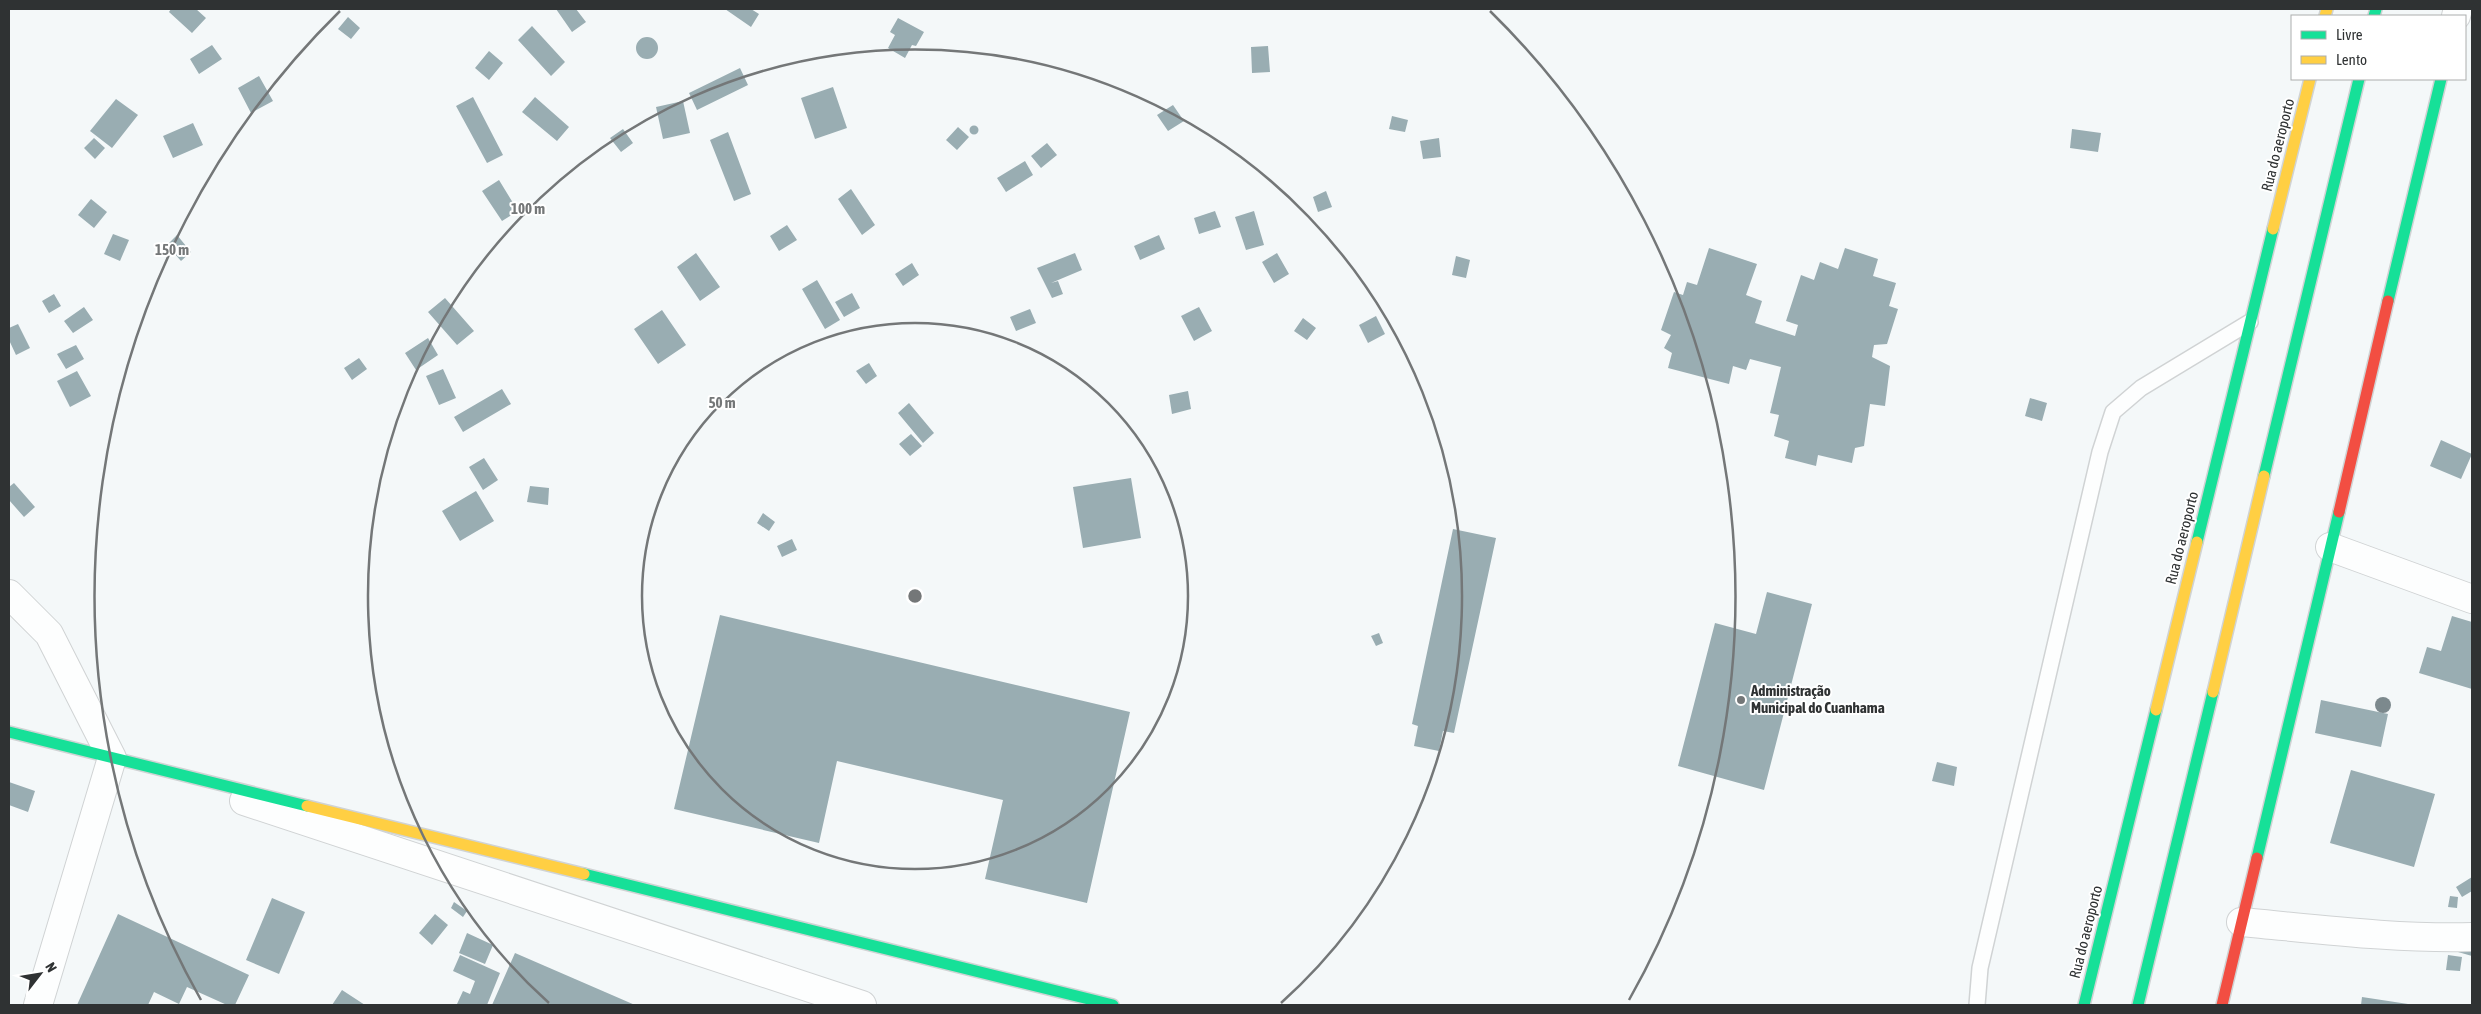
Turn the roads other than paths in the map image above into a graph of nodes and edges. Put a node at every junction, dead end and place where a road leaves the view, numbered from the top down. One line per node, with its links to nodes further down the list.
1 (2310, 80): 4 (street, Rua do aeroporto)
2 (2359, 80): 18 (street)
3 (2441, 80): 5 (street)
4 (2250, 322): 16 (lane); 17 (street, Rua do aeroporto)
5 (2330, 547): 7 (street); 10 (street)
6 (9, 594): 9 (street)
7 (2472, 599)
8 (9, 732): 9 (street)
9 (112, 758): 12 (street); 13 (street); 15 (street)
10 (2241, 922): 11 (street); 19 (street)
11 (2472, 937)
12 (824, 999): 14 (street)
13 (38, 1005)
14 (862, 1005)
15 (1113, 1005)
16 (1977, 1005)
17 (2084, 1005)
18 (2138, 1005)
19 (2222, 1005)

